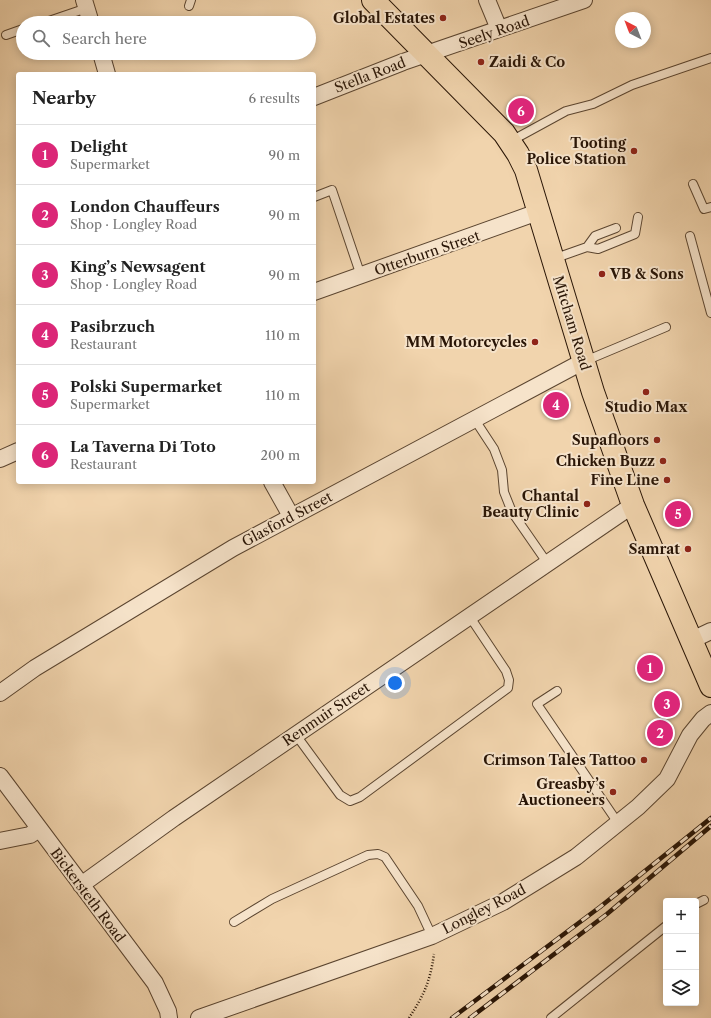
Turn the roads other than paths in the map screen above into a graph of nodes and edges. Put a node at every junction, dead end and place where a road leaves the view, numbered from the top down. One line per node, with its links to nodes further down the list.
1 (373, 0): 9 (main road, Mitcham Road)
2 (487, 0): 6 (street)
3 (584, 0): 6 (street, Seely Road)
4 (87, 10): 5 (lane)
5 (67, 16)
6 (499, 29): 9 (street, Seely Road)
7 (16, 31): 8 (lane)
8 (6, 35)
9 (427, 54): 13 (street, Stella Road); 14 (main road, Mitcham Road)
10 (711, 58): 14 (lane)
11 (103, 60): 12 (street)
12 (107, 72)
13 (316, 96)
14 (511, 142): 18 (main road, Mitcham Road)
15 (693, 184): 17 (lane)
16 (316, 196): 24 (lane)
17 (711, 207)
18 (538, 212): 23 (main road, Mitcham Road); 24 (street, Otterburn Street)
19 (638, 217): 22 (lane)
20 (616, 228): 22 (lane)
21 (690, 236): 26 (lane)
22 (587, 247): 23 (lane)
23 (553, 259): 28 (main road, Mitcham Road)
24 (361, 276): 25 (street, Otterburn Street)
25 (316, 291)
26 (711, 313)
27 (666, 327): 28 (lane)
28 (584, 362): 29 (street, Glasford Street); 33 (main road, Mitcham Road)
29 (475, 420): 34 (street, Glasford Street); 35 (lane)
30 (16, 452): 31 (street)
31 (0, 459)
32 (273, 484): 34 (street)
33 (633, 505): 35 (street, Renmuir Street); 37 (main road, Mitcham Road)
34 (291, 516): 40 (street, Glasford Street)
35 (548, 564): 36 (street, Renmuir Street)
36 (470, 617): 42 (street, Renmuir Street); 42 (lane)
37 (702, 635): 38 (main road, Mitcham Road)
38 (711, 686)
39 (556, 691): 44 (lane)
40 (0, 693)
41 (711, 713): 44 (street, Longley Road)
42 (296, 735): 47 (street, Renmuir Street)
43 (0, 776): 45 (street, Bickersteth Road)
44 (618, 823): 50 (street, Longley Road)
45 (39, 829): 46 (street); 47 (street, Bickersteth Road)
46 (0, 840)
47 (80, 885): 51 (street, Bickersteth Road)
48 (234, 922): 50 (lane)
49 (663, 928): 53 (lane)
50 (432, 936): 52 (street, Longley Road)
51 (169, 1018)
52 (199, 1018)
53 (551, 1018)

